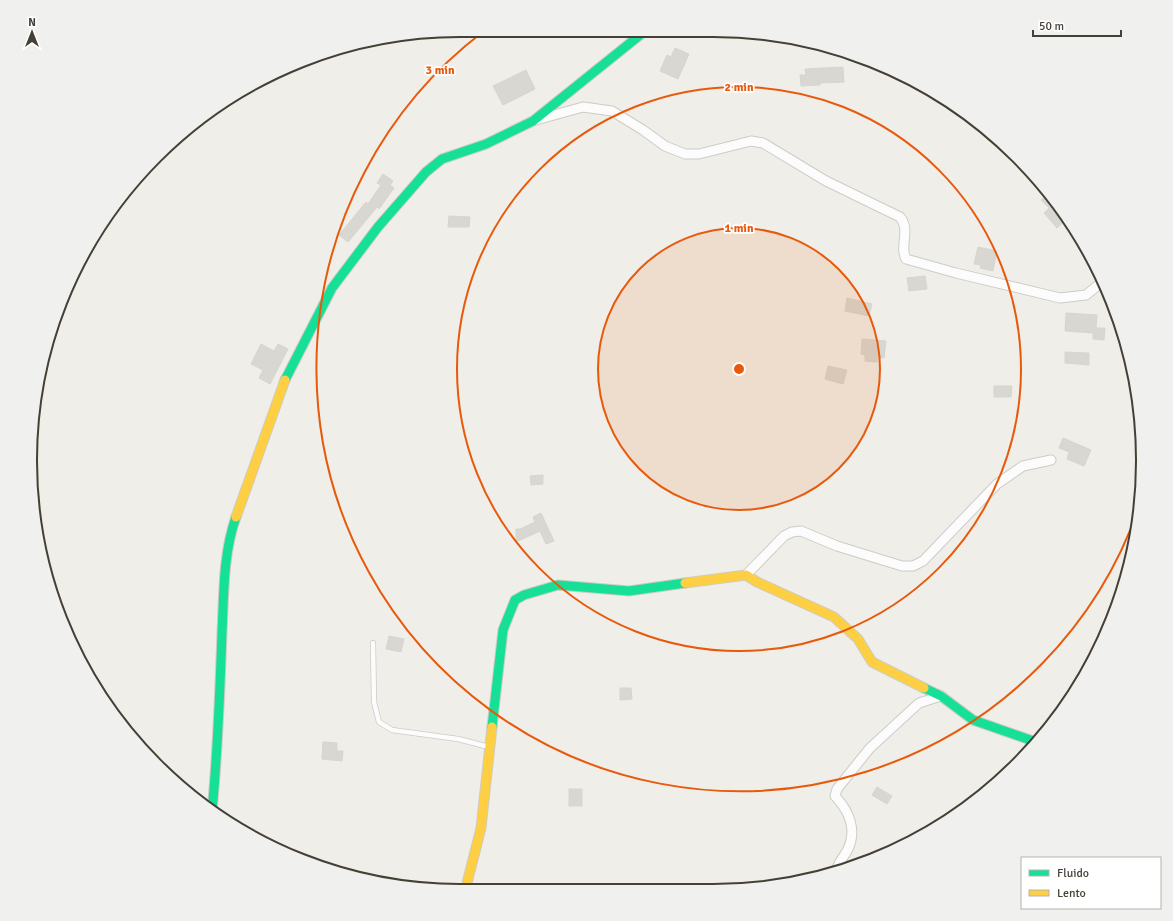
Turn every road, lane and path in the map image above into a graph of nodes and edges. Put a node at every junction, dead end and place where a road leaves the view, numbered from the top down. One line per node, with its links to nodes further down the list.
1 (638, 37): 2 (street)
2 (533, 121): 3 (street); 10 (street)
3 (1098, 285)
4 (1051, 460): 5 (street)
5 (746, 575): 7 (street); 9 (street)
6 (373, 642): 9 (lane)
7 (941, 696): 8 (street); 11 (street)
8 (1031, 740)
9 (491, 747): 12 (street)
10 (213, 804)
11 (838, 865)
12 (467, 884)

